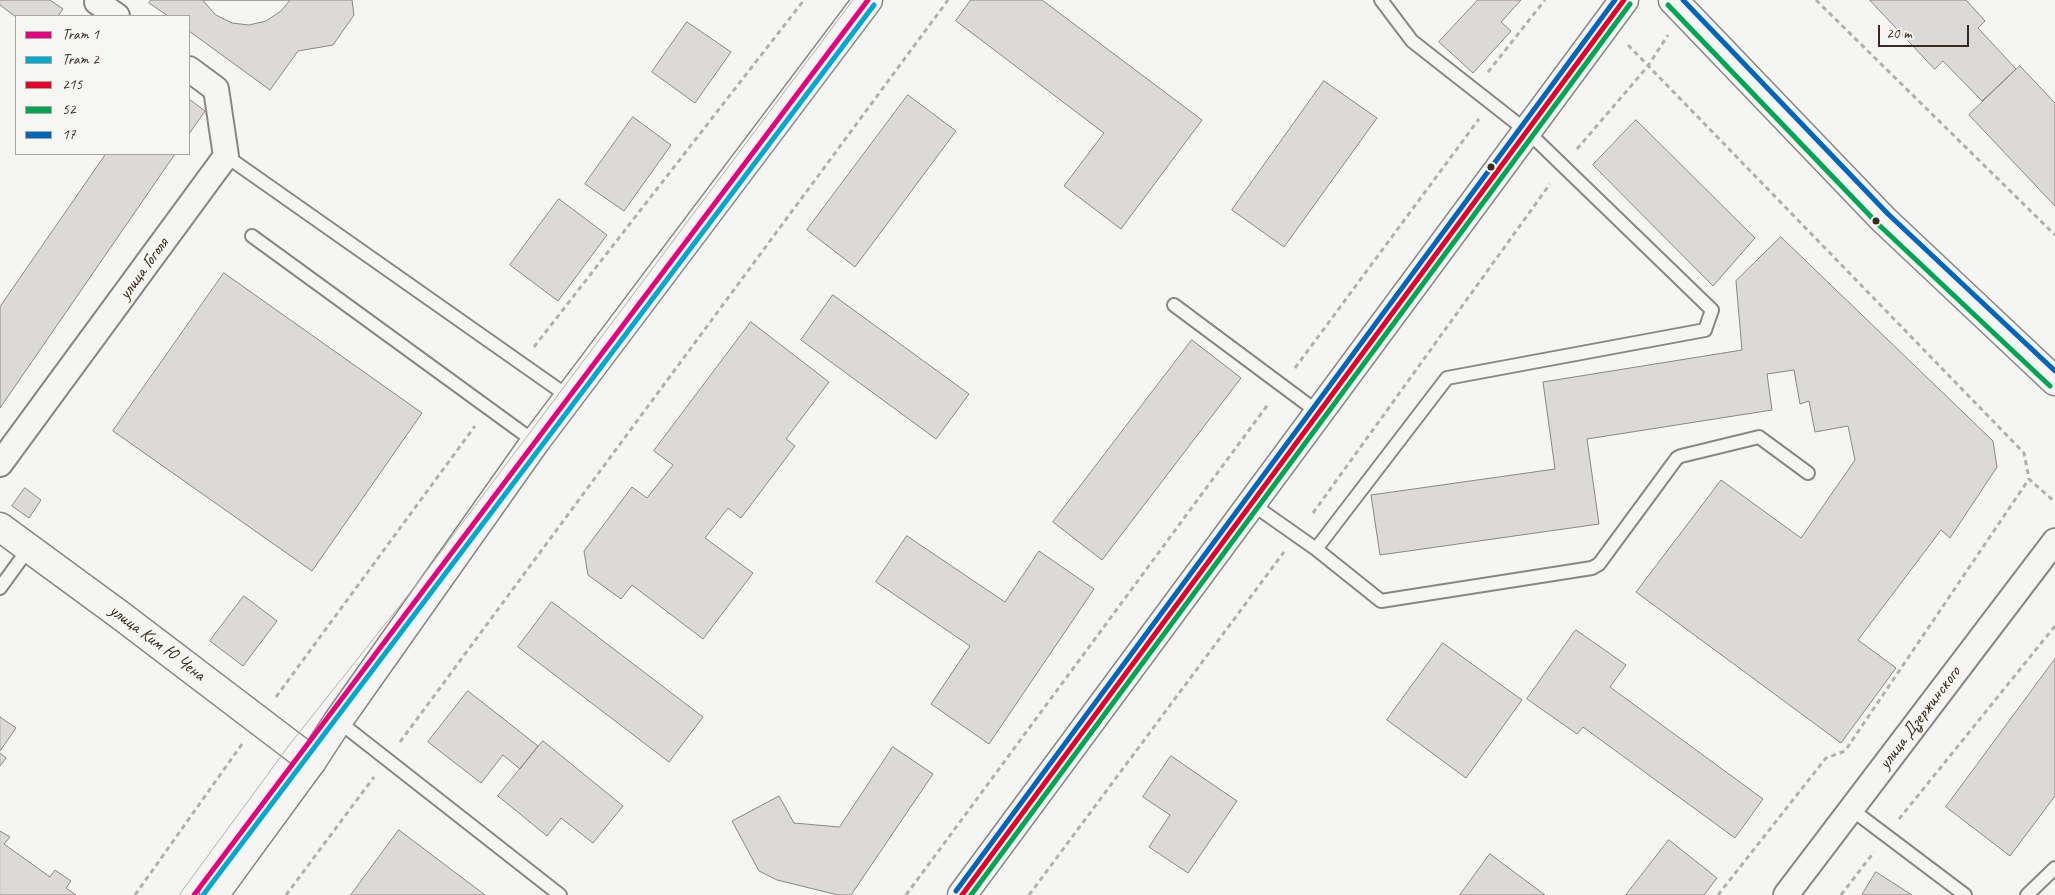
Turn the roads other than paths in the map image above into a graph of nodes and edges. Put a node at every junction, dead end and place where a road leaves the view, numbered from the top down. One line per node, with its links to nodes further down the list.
1 (99, 0): 6 (street)
2 (868, 0): 13 (main road)
3 (1381, 0): 8 (lane)
4 (1624, 0): 8 (main road)
5 (1678, 5): 12 (main road)
6 (116, 15)
7 (190, 70): 9 (street)
8 (1528, 132): 14 (main road); 22 (lane)
9 (226, 156): 13 (lane); 16 (street, улица Гоголя)
10 (252, 236): 15 (lane)
11 (1174, 305): 14 (lane)
12 (2055, 381)
13 (569, 398): 15 (main road)
14 (1319, 413): 18 (main road)
15 (535, 442): 24 (main road)
16 (0, 464)
17 (1808, 473): 22 (lane)
18 (1252, 504): 22 (lane); 30 (main road)
19 (0, 527): 21 (main road, улица Ким Ю Чена)
20 (2055, 541): 26 (street, улица Дзержинского)
21 (29, 548): 23 (lane); 25 (main road, улица Ким Ю Чена)
22 (1316, 549)
23 (0, 588)
24 (338, 721): 25 (main road); 29 (lane)
25 (312, 761): 28 (main road)
26 (1851, 809): 31 (street, улица Дзержинского); 32 (lane)
27 (2055, 868): 33 (lane)
28 (214, 895)
29 (560, 895)
30 (962, 895)
31 (1786, 895)
32 (1965, 895)
33 (2026, 895)

